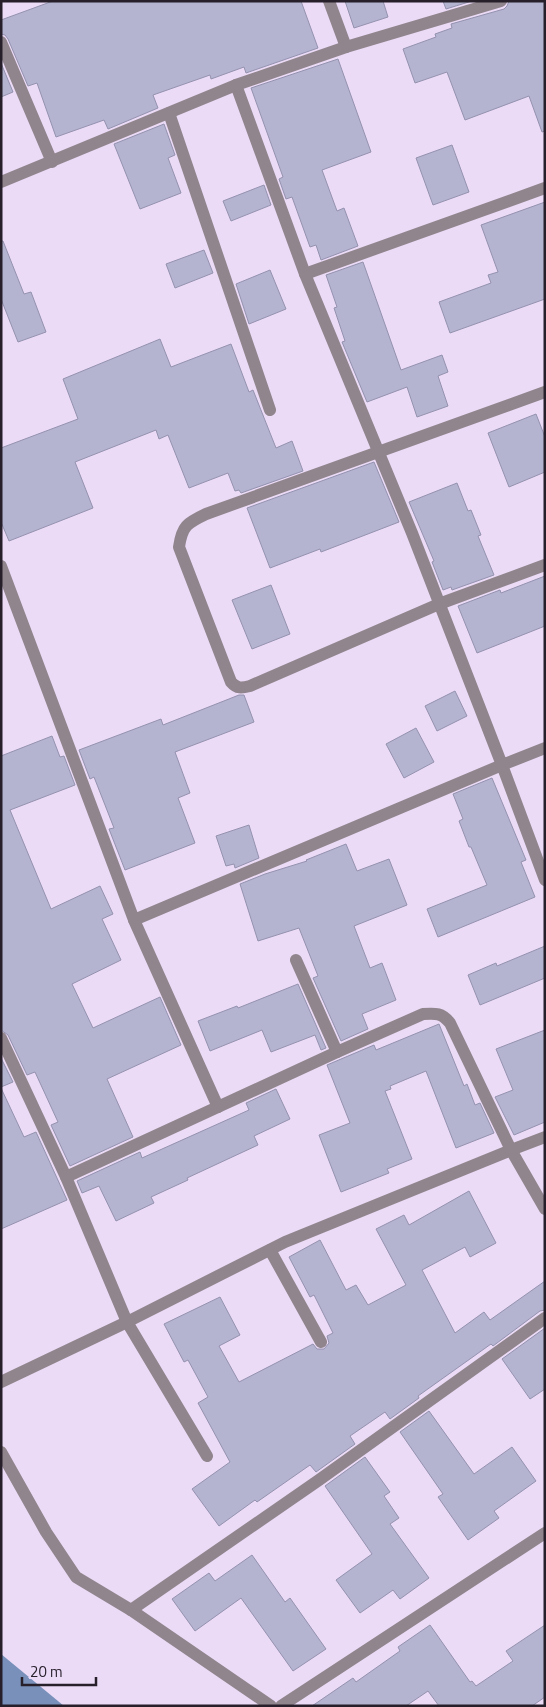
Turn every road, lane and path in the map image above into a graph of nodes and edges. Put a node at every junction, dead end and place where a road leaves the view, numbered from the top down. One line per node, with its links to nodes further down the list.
1 (329, 1): 4 (street)
2 (502, 1): 4 (street)
3 (1, 42): 7 (street)
4 (346, 47): 5 (street)
5 (236, 85): 6 (street); 10 (street)
6 (168, 113): 7 (street); 12 (street)
7 (52, 162): 8 (street)
8 (1, 182)
9 (545, 188): 10 (street)
10 (304, 274): 13 (street)
11 (545, 392): 13 (street)
12 (270, 410)
13 (378, 452): 16 (street); 16 (street)
14 (545, 565): 16 (street)
15 (1, 566): 20 (street)
16 (440, 604): 18 (street)
17 (545, 748): 18 (street)
18 (502, 765): 19 (street); 20 (street)
19 (545, 880)
20 (134, 920): 24 (street)
21 (296, 960): 23 (street)
22 (2, 1040): 27 (street)
23 (337, 1052): 24 (street); 26 (street)
24 (218, 1107): 27 (street)
25 (545, 1136): 26 (street)
26 (511, 1150): 28 (street); 29 (street)
27 (66, 1177): 31 (street)
28 (545, 1209)
29 (270, 1250): 31 (street); 32 (street)
30 (545, 1318): 37 (street)
31 (127, 1322): 33 (street); 35 (street)
32 (321, 1342)
33 (1, 1382)
34 (1, 1452): 37 (street)
35 (207, 1456)
36 (545, 1533): 39 (street)
37 (132, 1610): 38 (street)
38 (271, 1706)
39 (281, 1706)

